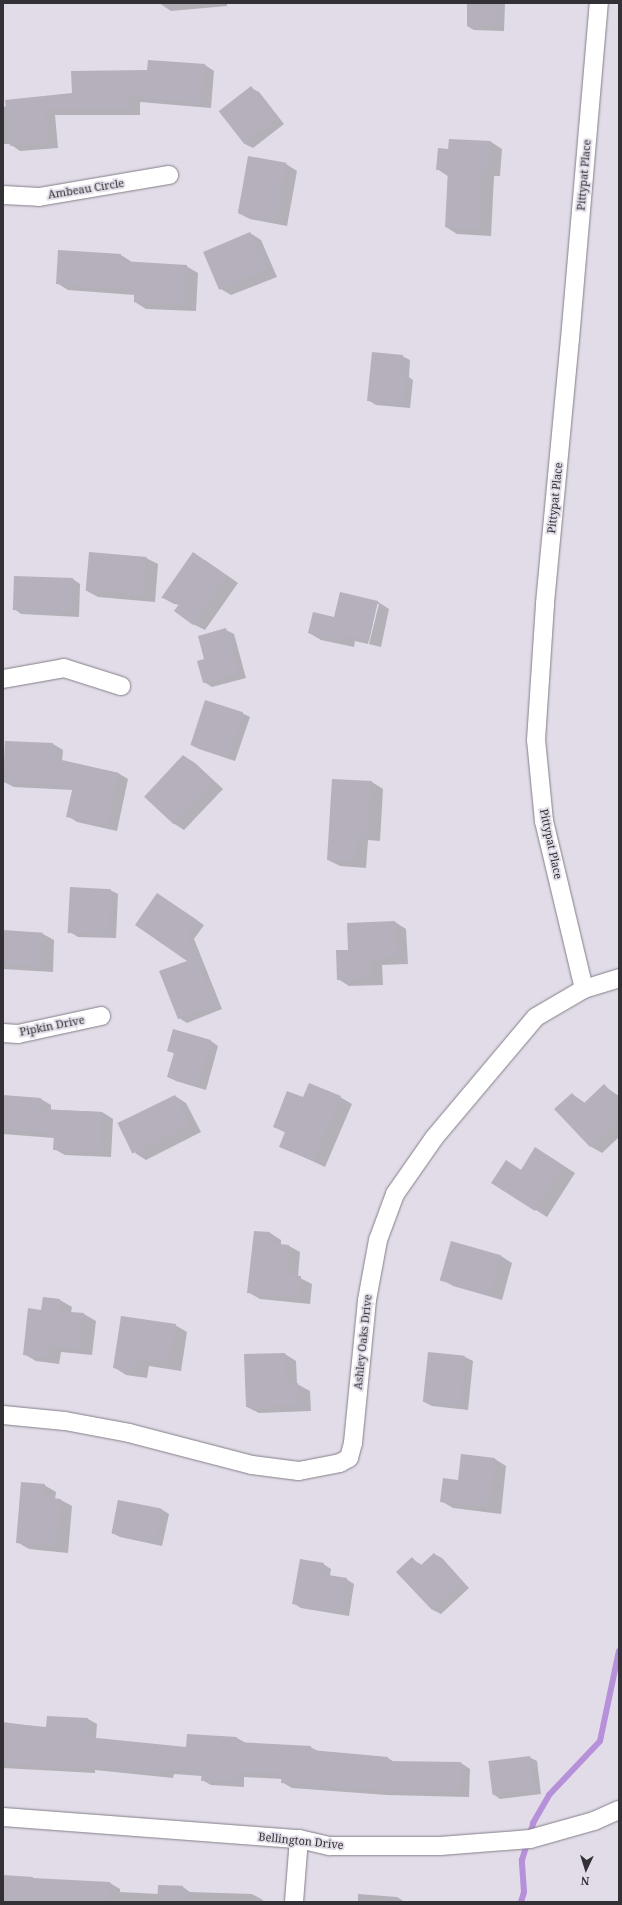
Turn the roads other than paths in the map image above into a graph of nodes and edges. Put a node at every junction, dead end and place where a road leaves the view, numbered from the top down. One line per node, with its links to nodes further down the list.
1 (599, 3): 7 (street, Pittypat Place)
2 (169, 175): 3 (street, Ambeau Circle)
3 (3, 195)
4 (3, 679): 5 (street)
5 (122, 686)
6 (619, 978): 7 (street, Ashley Oaks Drive)
7 (584, 989): 10 (street, Ashley Oaks Drive)
8 (101, 1016): 9 (street, Pipkin Drive)
9 (3, 1033)
10 (3, 1415)
11 (619, 1810): 13 (street, Bellington Drive)
12 (3, 1817): 13 (street, Bellington Drive)
13 (299, 1839): 14 (street)
14 (294, 1902)

